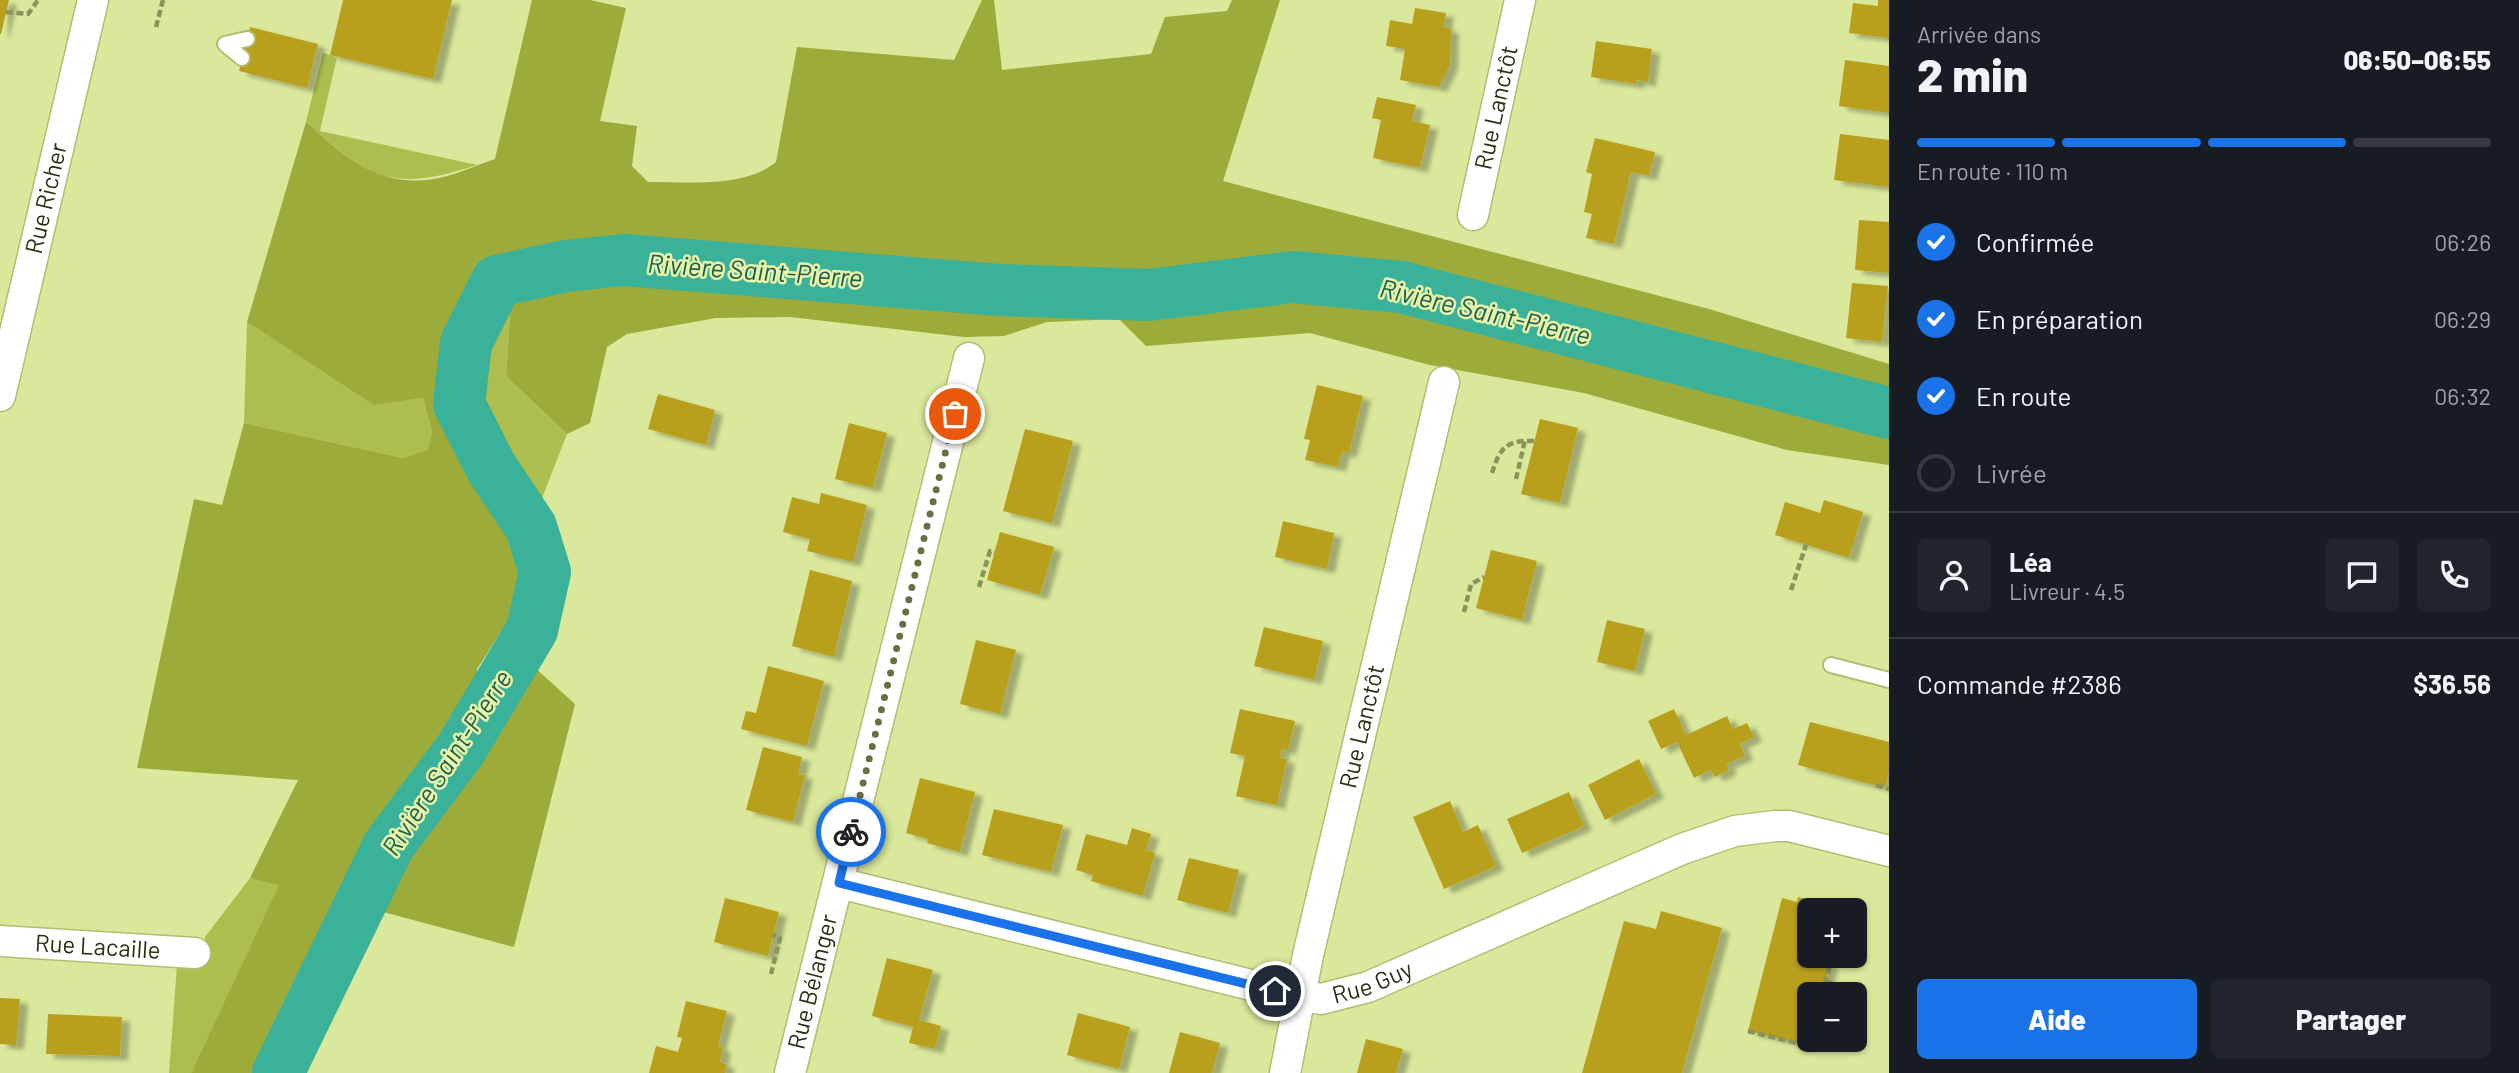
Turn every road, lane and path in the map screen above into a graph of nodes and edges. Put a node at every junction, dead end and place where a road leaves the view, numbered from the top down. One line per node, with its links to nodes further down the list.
1 (38, 0): 5 (path)
2 (93, 0): 12 (street, Rue Richer)
3 (163, 0): 6 (path)
4 (1520, 0): 9 (street, Rue Lanctôt)
5 (6, 12)
6 (156, 27)
7 (247, 39): 8 (lane)
8 (242, 58)
9 (1473, 215)
10 (969, 358): 28 (street, Rue Bélanger)
11 (1444, 382): 35 (street, Rue Lanctôt)
12 (0, 396)
13 (1525, 440): 14 (path); 15 (path); 16 (path)
14 (1534, 440)
15 (1492, 473)
16 (1516, 479)
17 (1806, 545): 21 (path)
18 (995, 552): 20 (path)
19 (1484, 577): 22 (path)
20 (979, 586)
21 (1791, 590)
22 (1464, 612)
23 (1831, 665): 24 (lane)
24 (1889, 680)
25 (1876, 785): 26 (path)
26 (1889, 789)
27 (1889, 851): 35 (street, Rue Guy)
28 (839, 883): 35 (street, Rue Guy); 38 (street, Rue Bélanger)
29 (773, 935): 33 (path)
30 (0, 941): 31 (street, Rue Lacaille)
31 (195, 953)
32 (1829, 968): 34 (path)
33 (771, 974)
34 (1825, 982)
35 (1301, 997): 39 (street, Rue Lanctôt)
36 (1748, 1031): 37 (path)
37 (1797, 1043)
38 (790, 1073)
39 (1285, 1073)

